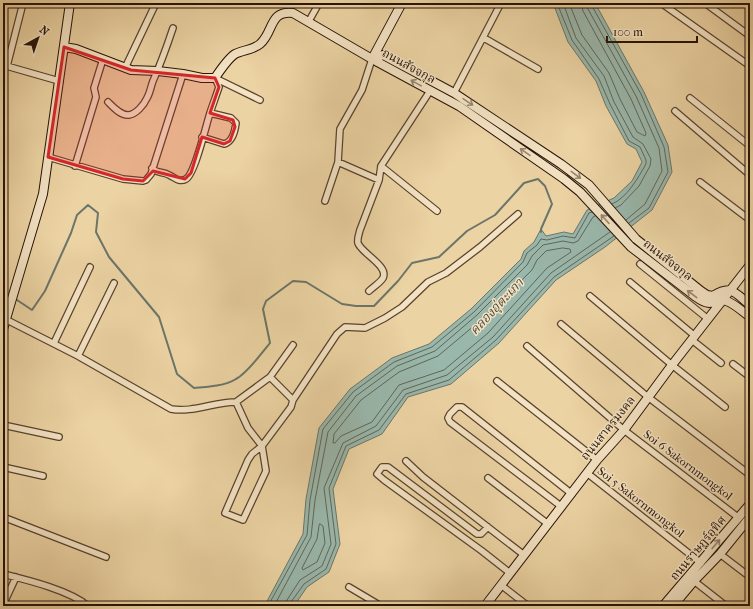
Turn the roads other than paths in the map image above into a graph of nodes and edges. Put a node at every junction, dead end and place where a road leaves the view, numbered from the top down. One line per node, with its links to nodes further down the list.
1 (23, 3): 16 (street)
2 (70, 3): 13 (street)
3 (156, 3): 18 (street)
4 (319, 3): 9 (street)
5 (402, 3): 15 (street)
6 (501, 3): 12 (street)
7 (661, 3): 17 (street)
8 (705, 3): 11 (street)
9 (309, 21): 15 (street); 22 (street)
10 (173, 28): 20 (street)
11 (750, 36)
12 (484, 38): 19 (street); 25 (street)
13 (64, 47): 14 (street); 23 (street)
14 (103, 59): 18 (street); 35 (street)
15 (372, 59): 24 (street, ถนนสัจจกุล, one-way to 15); 25 (street, ถนนสัจจกุล); 34 (street)
16 (5, 66): 23 (street)
17 (750, 66)
18 (125, 68): 20 (street)
19 (538, 69)
20 (158, 71): 21 (street); 28 (street)
21 (183, 74): 22 (street); 37 (street)
22 (214, 78): 27 (street); 30 (street)
23 (59, 81): 33 (street)
24 (430, 91): 36 (street); 53 (street, ถนนสัจจกุล, one-way to 24)
25 (454, 93): 50 (street, ถนนสัจจกุล, one-way to 50)
26 (690, 98): 32 (street)
27 (260, 100)
28 (108, 102)
29 (674, 111): 38 (street)
30 (210, 113): 31 (street); 31 (street)
31 (202, 137): 37 (street)
32 (750, 146)
33 (48, 158): 35 (street); 56 (street)
34 (338, 162): 39 (street); 41 (street)
35 (75, 166): 37 (street)
36 (381, 166): 39 (street); 42 (street)
37 (152, 168)
38 (750, 175)
39 (378, 180): 51 (street)
40 (700, 182): 44 (street)
41 (325, 201)
42 (437, 211)
43 (518, 214): 72 (street)
44 (750, 220)
45 (640, 264): 57 (street)
46 (750, 266): 50 (street, ถนนสาครมงคล)
47 (90, 267): 61 (street)
48 (630, 282): 60 (street)
49 (114, 283): 64 (street)
50 (731, 290): 53 (street, ถนนสาครมงคล); 54 (street)
51 (369, 291)
52 (590, 296): 67 (street)
53 (723, 300): 55 (street); 57 (street, ถนนสาครมงคล)
54 (750, 305)
55 (750, 317)
56 (5, 319): 59 (street); 61 (street)
57 (708, 319): 60 (street, ถนนสาครมงคล)
58 (561, 324): 71 (street)
59 (3, 329)
60 (694, 338): 65 (street); 67 (street, ถนนสาครมงคล)
61 (54, 343): 64 (street)
62 (293, 345): 68 (street)
63 (527, 346): 76 (street, Soi 6 Sakornmongkol)
64 (78, 356): 73 (street)
65 (721, 363)
66 (733, 364): 69 (street)
67 (672, 365): 71 (street, ถนนสาครมงคล); 74 (street)
68 (270, 377): 72 (street); 73 (street)
69 (750, 377)
70 (498, 381): 79 (street)
71 (648, 398): 76 (street, ถนนสาครมงคล); 84 (street)
72 (293, 400): 78 (street)
73 (236, 402): 78 (street)
74 (725, 407)
75 (3, 425): 77 (street)
76 (624, 430): 79 (street, ถนนสาครมงคล); 90 (street, Soi 6 Sakornmongkol)
77 (59, 437)
78 (262, 446): 78 (street)
79 (597, 460): 82 (street, ถนนสาครมงคล)
80 (406, 461): 92 (street)
81 (3, 468): 83 (street)
82 (587, 473): 86 (street, ถนนสาครมงคล); 96 (street, Soi 5 Sakornmongkol)
83 (43, 476)
84 (750, 476)
85 (488, 478): 91 (street)
86 (572, 494): 88 (street, ถนนสาครมงคล); 88 (street)
87 (750, 504): 90 (street, ถนนราษฏร์อุทิศ)
88 (562, 507): 91 (street, ถนนสาครมงคล)
89 (3, 517): 95 (street)
90 (746, 521): 93 (street, ถนนราษฏร์อุทิศ); 96 (street, ถนนราษฏร์อุทิศ, one-way to 90)
91 (548, 524): 94 (street, ถนนสาครมงคล)
92 (488, 527): 94 (street); 97 (street)
93 (720, 554): 100 (street); 101 (street, ถนนราษฏร์อุทิศ)
94 (524, 555): 97 (street, ถนนสาครมงคล)
95 (106, 557)
96 (701, 563): 104 (street, ถนนราษฏร์อุทิศ)
97 (510, 573): 102 (street, ถนนสาครมงคล)
98 (3, 574): 99 (street)
99 (16, 577): 105 (street); 106 (street)
100 (750, 577)
101 (694, 581): 104 (street, ถนนราษฏร์อุทิศ); 111 (street)
102 (501, 585): 108 (street, ถนนสาครมงคล); 109 (street)
103 (349, 587): 107 (street)
104 (674, 601): 110 (street, ถนนราษฏร์อุทิศ)
105 (3, 605)
106 (88, 606)
107 (382, 606)
108 (485, 606)
109 (528, 606)
110 (663, 606)
111 (726, 606)

